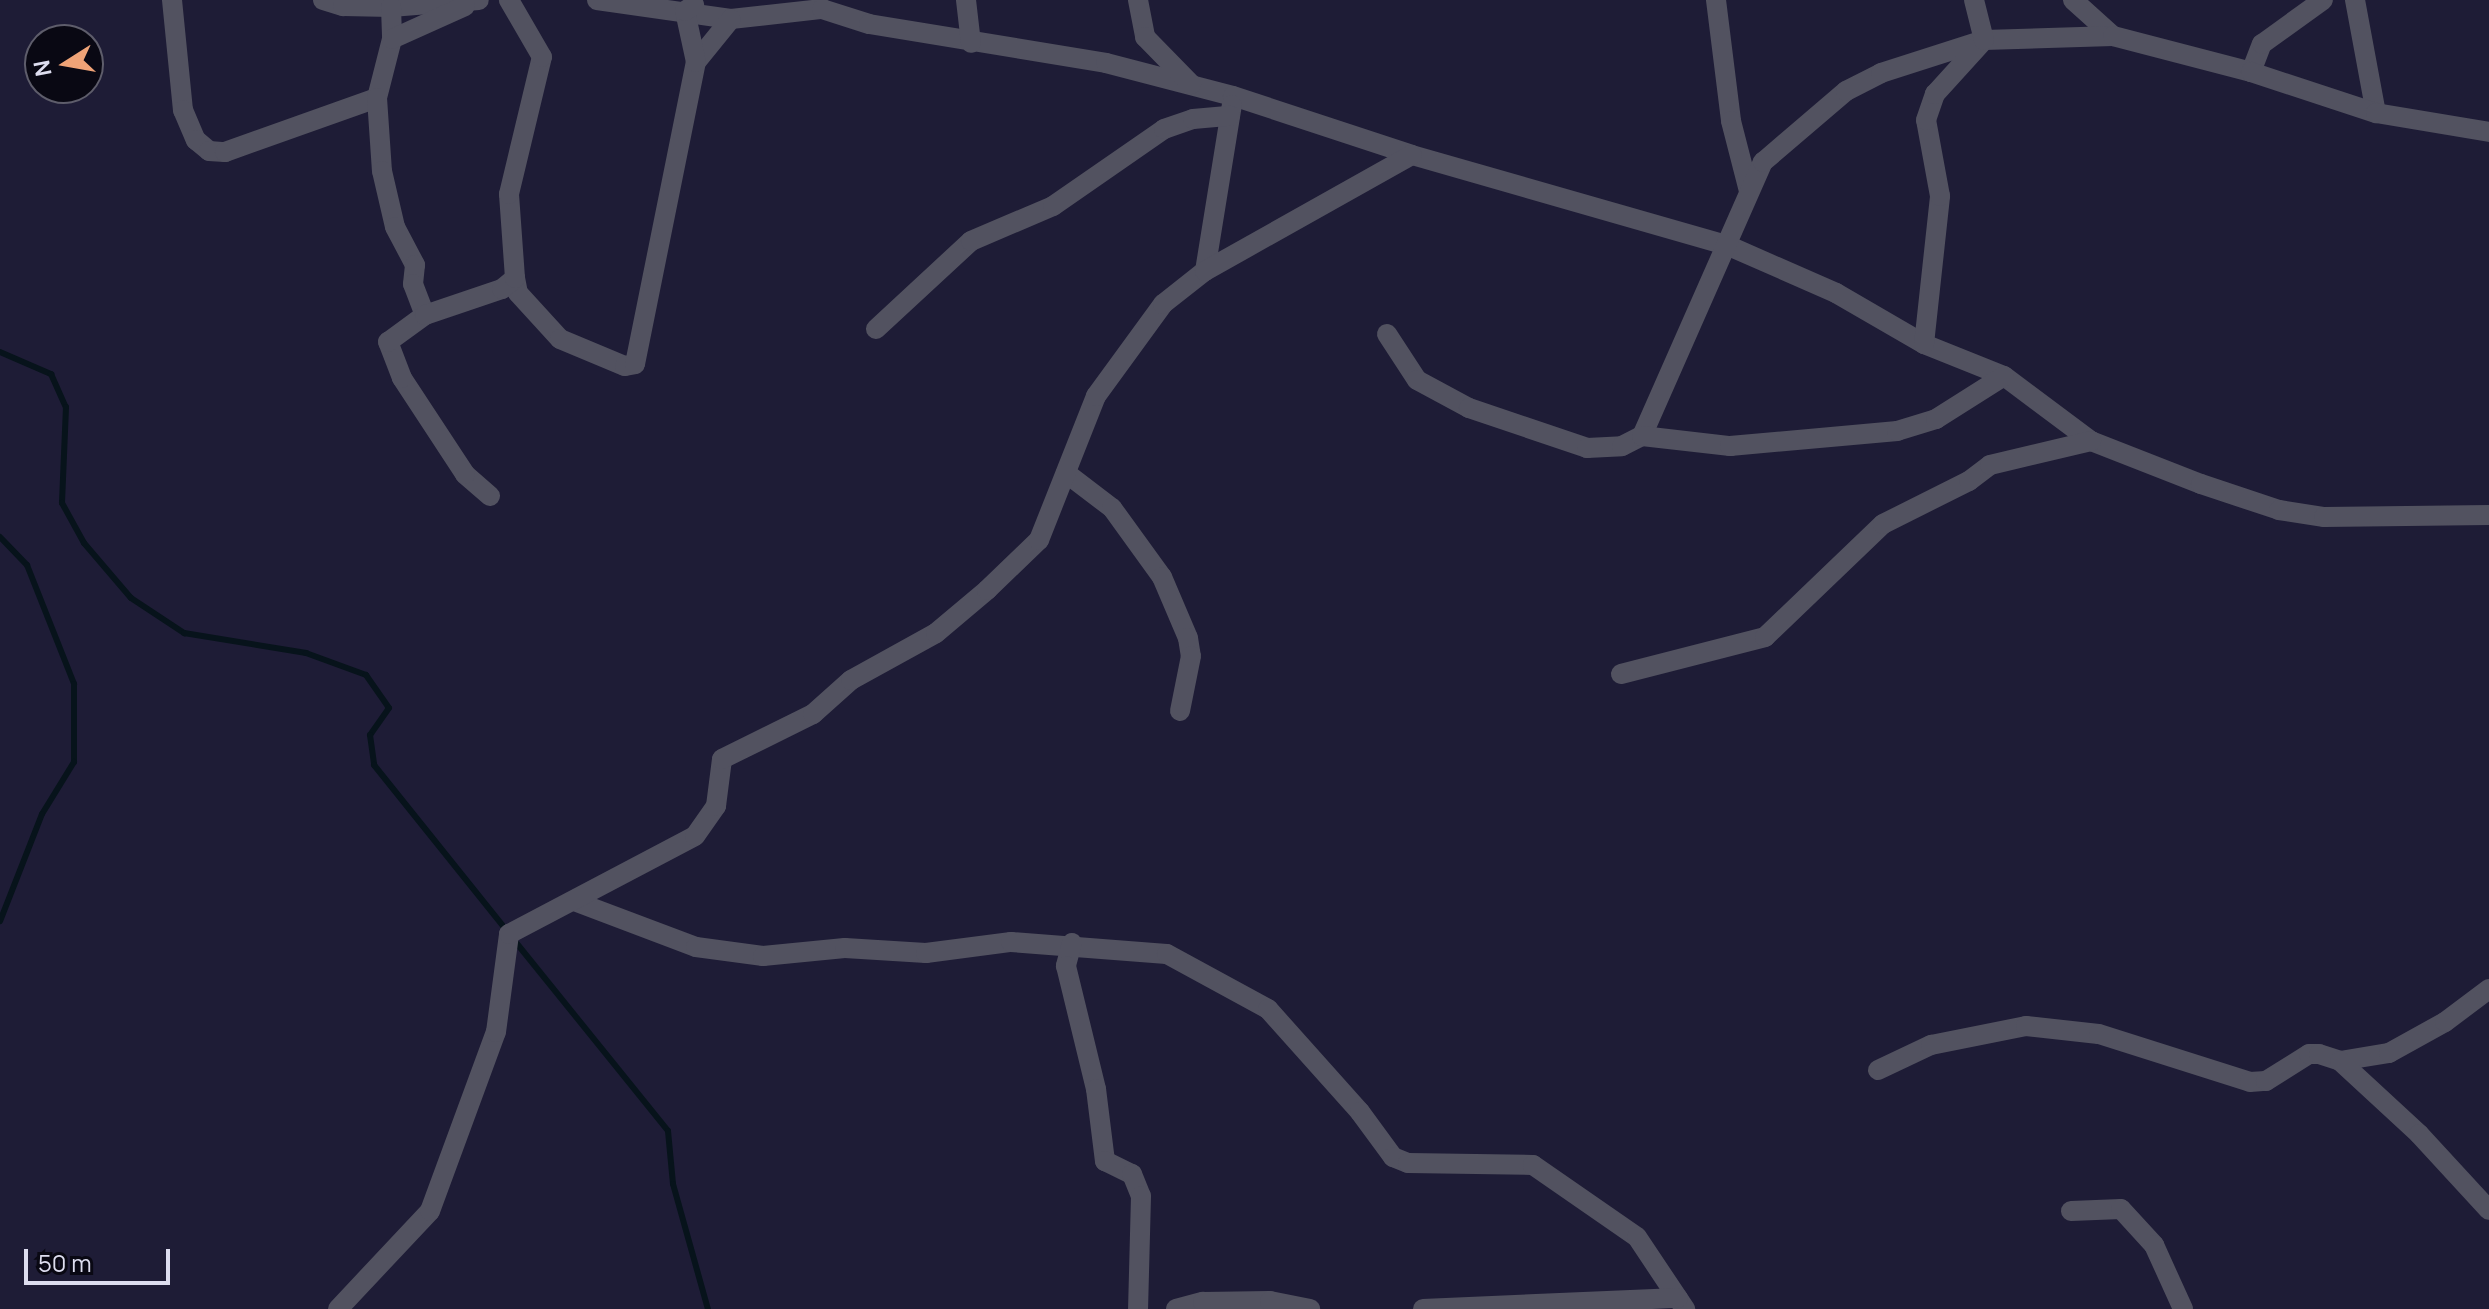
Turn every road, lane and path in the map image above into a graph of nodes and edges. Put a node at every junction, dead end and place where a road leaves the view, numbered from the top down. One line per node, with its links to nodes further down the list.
1 (172, 0): 23 (street)
2 (323, 0): 13 (street)
3 (478, 0): 13 (street); 17 (street)
4 (509, 0): 31 (street)
5 (597, 0): 14 (street)
6 (1138, 0): 22 (street)
7 (1716, 0): 28 (street)
8 (1974, 0): 18 (street)
9 (2073, 0): 16 (street)
10 (2323, 0): 21 (street)
11 (2355, 0): 25 (street)
12 (964, 3): 19 (street)
13 (384, 4): 17 (street)
14 (693, 6): 15 (street); 20 (street)
15 (731, 19): 19 (street); 20 (street)
16 (2113, 36): 18 (street); 21 (street)
17 (392, 39): 23 (street)
18 (1984, 40): 28 (street); 35 (street)
19 (971, 43): 22 (street)
20 (696, 62): 31 (street)
21 (2251, 72): 25 (street)
22 (1192, 85): 24 (street)
23 (377, 98): 32 (street)
24 (1232, 106): 27 (street); 30 (street); 33 (street)
25 (2376, 113): 26 (street)
26 (2489, 132)
27 (1412, 155): 29 (street); 30 (street)
28 (1749, 191): 29 (street)
29 (1729, 246): 35 (street); 37 (street)
30 (1205, 271): 39 (street)
31 (511, 287): 32 (street)
32 (425, 315): 40 (street)
33 (876, 329)
34 (1387, 334): 37 (street)
35 (1924, 344): 36 (street)
36 (2004, 376): 37 (street); 38 (street)
37 (1642, 436)
38 (2091, 441): 41 (street); 42 (street)
39 (1066, 473): 43 (street); 44 (street)
40 (490, 496)
41 (2489, 515)
42 (1621, 674)
43 (1180, 711)
44 (615, 878): 45 (street); 46 (street)
45 (574, 901): 46 (street); 55 (street)
46 (620, 917): 47 (street)
47 (1072, 943): 53 (street); 56 (street)
48 (2489, 989): 49 (street)
49 (2340, 1061): 50 (street); 51 (street)
50 (1878, 1070)
51 (2489, 1210)
52 (2071, 1211): 60 (street)
53 (1681, 1303): 54 (street)
54 (1556, 1304): 59 (street)
55 (338, 1309)
56 (1138, 1309)
57 (1176, 1309): 58 (street)
58 (1310, 1309)
59 (1423, 1309)
60 (2183, 1309)

